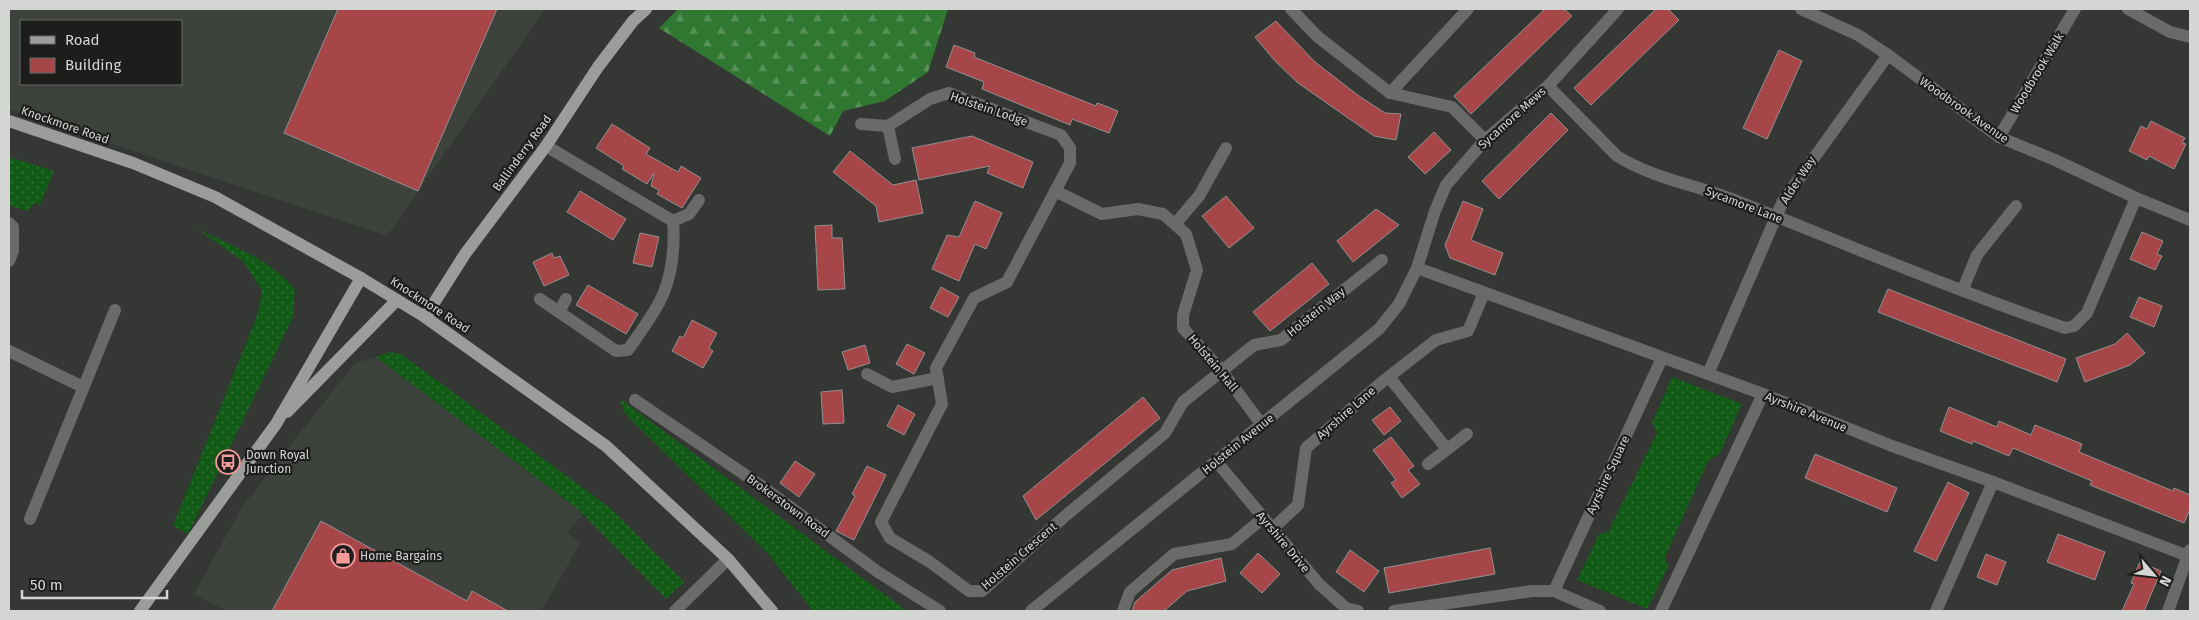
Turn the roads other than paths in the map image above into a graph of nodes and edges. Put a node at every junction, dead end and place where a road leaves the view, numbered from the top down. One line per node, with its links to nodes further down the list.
1 (646, 9): 17 (main road, Ballinderry Road)
2 (1290, 9): 11 (street)
3 (1468, 9): 11 (street)
4 (1618, 9): 10 (street, Sycamore Mews)
5 (1802, 9): 9 (street, Woodbrook Avenue)
6 (2075, 9): 15 (street, Woodbrook Walk)
7 (2128, 9): 8 (street)
8 (2190, 38)
9 (1888, 55): 15 (street, Woodbrook Avenue); 24 (street, Alder Way)
10 (1548, 86): 16 (street, Sycamore Mews); 24 (street, Sycamore Lane)
11 (1390, 93): 16 (street)
12 (9, 121): 32 (main road, Knockmore Road)
13 (860, 124): 14 (street)
14 (888, 126): 19 (street); 20 (street, Holstein Lodge)
15 (1999, 137): 21 (street, Woodbrook Avenue)
16 (1485, 140): 31 (street, Sycamore Mews)
17 (546, 146): 26 (street); 40 (main road, Ballinderry Road)
18 (1226, 148): 28 (street)
19 (895, 159)
20 (1055, 191): 28 (street); 46 (street, Holstein Crescent)
21 (2136, 198): 25 (street, Woodbrook Avenue); 33 (street, Sycamore Lane)
22 (699, 200): 26 (street)
23 (2016, 206): 33 (street)
24 (1776, 218): 33 (street, Sycamore Lane); 45 (street, Alder Way)
25 (2190, 220)
26 (673, 221): 39 (street)
27 (9, 223): 30 (street)
28 (1176, 223): 43 (street, Holstein Hall)
29 (1382, 260): 43 (street, Holstein Way)
30 (9, 261)
31 (1417, 268): 34 (street, Ayrshire Avenue); 52 (street, Holstein Avenue)
32 (361, 278): 37 (main road, Knockmore Road); 51 (main road)
33 (1963, 289)
34 (1484, 293): 42 (street, Ayrshire Avenue); 47 (street, Ayrshire Lane)
35 (540, 299): 39 (street)
36 (566, 299): 39 (street)
37 (397, 300): 40 (main road, Knockmore Road); 51 (main road)
38 (115, 310): 48 (street)
39 (559, 312)
40 (425, 317): 62 (main road, Knockmore Road)
41 (9, 351): 48 (street)
42 (1662, 358): 45 (street, Ayrshire Avenue); 63 (street, Ayrshire Square)
43 (1222, 371): 46 (street, Holstein Crescent); 52 (street, Holstein Hall)
44 (867, 374): 46 (street)
45 (1708, 374): 49 (street, Ayrshire Avenue)
46 (938, 378)
47 (1389, 378): 54 (street, Ayrshire Lane); 60 (street, Ayrshire Lane)
48 (83, 387): 59 (street)
49 (1763, 394): 57 (street, Ayrshire Avenue); 74 (street)
50 (635, 400): 69 (street, Brokerstown Road)
51 (276, 424): 66 (main road)
52 (1262, 425): 55 (street, Holstein Avenue)
53 (1467, 434): 54 (street)
54 (1447, 449): 56 (street)
55 (1216, 461): 58 (street, Ayrshire Drive); 64 (street, Holstein Avenue)
56 (1428, 464)
57 (1993, 482): 61 (street, Ayrshire Avenue); 75 (street)
58 (1263, 518): 60 (street, Ayrshire Drive); 70 (street)
59 (30, 519)
60 (1272, 529): 71 (street, Ayrshire Drive)
61 (2189, 553): 76 (street)
62 (728, 559): 67 (street); 68 (main road, Knockmore Road)
63 (1554, 592): 65 (street); 73 (street)
64 (1039, 609)
65 (1420, 609): 72 (street)
66 (140, 611)
67 (675, 611)
68 (772, 611)
69 (940, 611)
70 (1123, 611)
71 (1358, 611)
72 (1394, 611)
73 (1600, 611)
74 (1661, 611)
75 (1936, 611)
76 (2168, 611)

